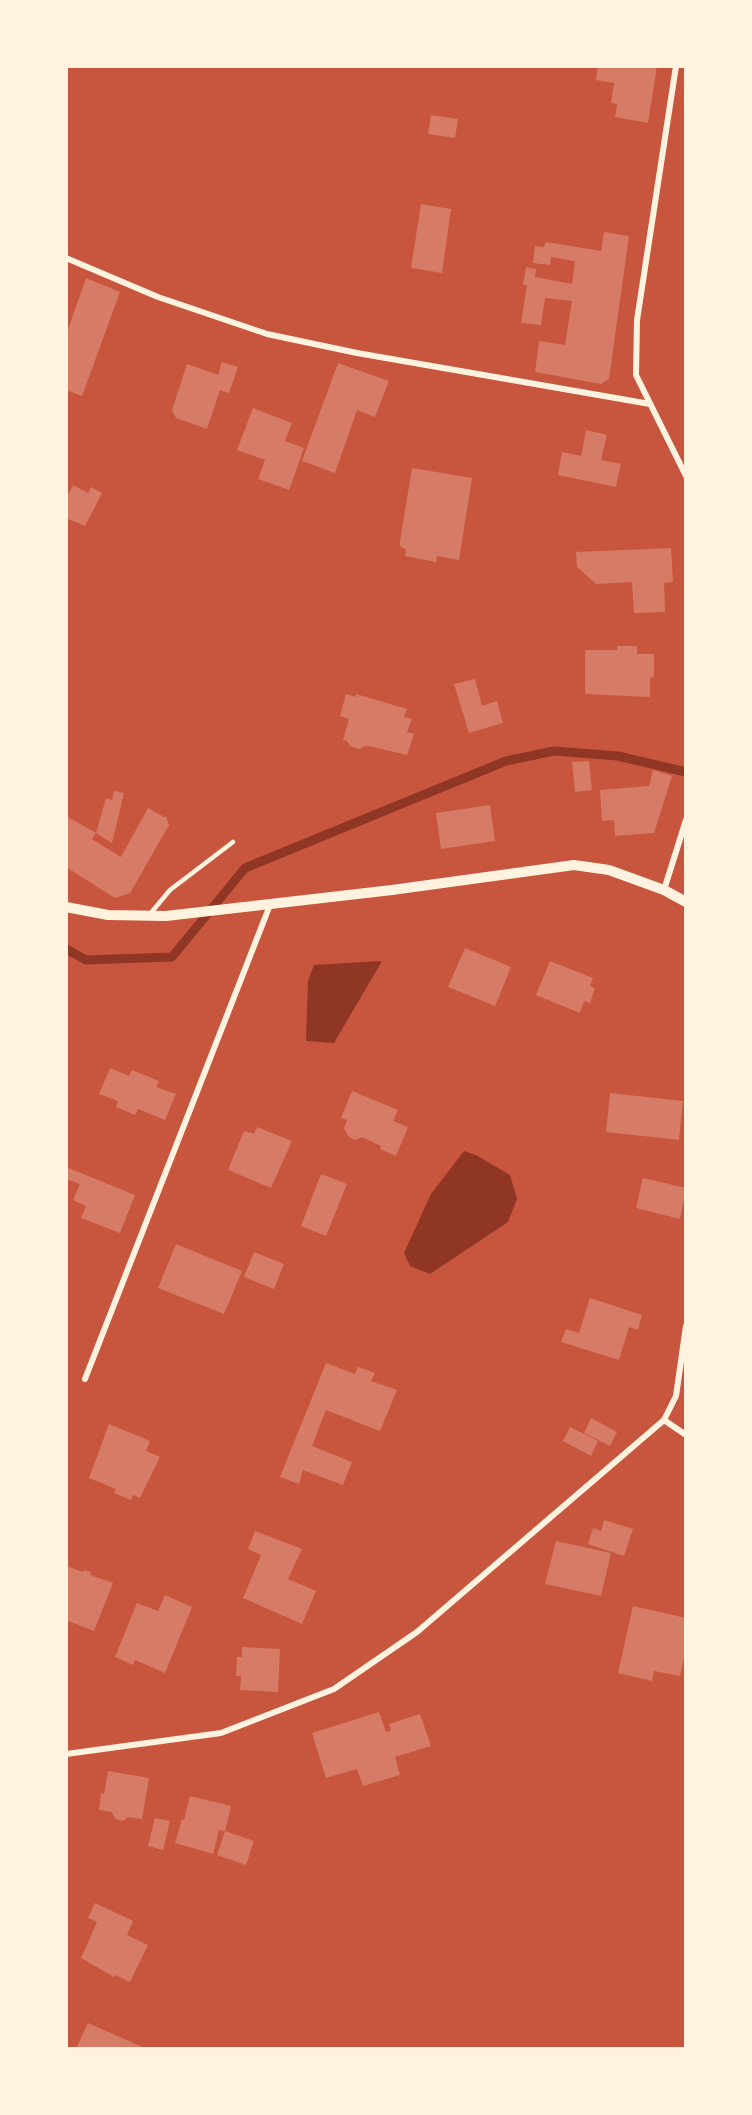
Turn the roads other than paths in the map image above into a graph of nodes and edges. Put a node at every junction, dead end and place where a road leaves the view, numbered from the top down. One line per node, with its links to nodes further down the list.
1 (676, 66): 3 (street)
2 (66, 258): 3 (street)
3 (651, 404): 4 (street)
4 (686, 476)
5 (686, 820): 7 (street)
6 (233, 842): 11 (lane)
7 (664, 890): 8 (street); 9 (street)
8 (686, 902)
9 (270, 904): 11 (street); 13 (street)
10 (66, 906): 11 (street)
11 (148, 916)
12 (686, 1326): 14 (street)
13 (85, 1379)
14 (664, 1420): 15 (street); 16 (street)
15 (686, 1435)
16 (66, 1754)

